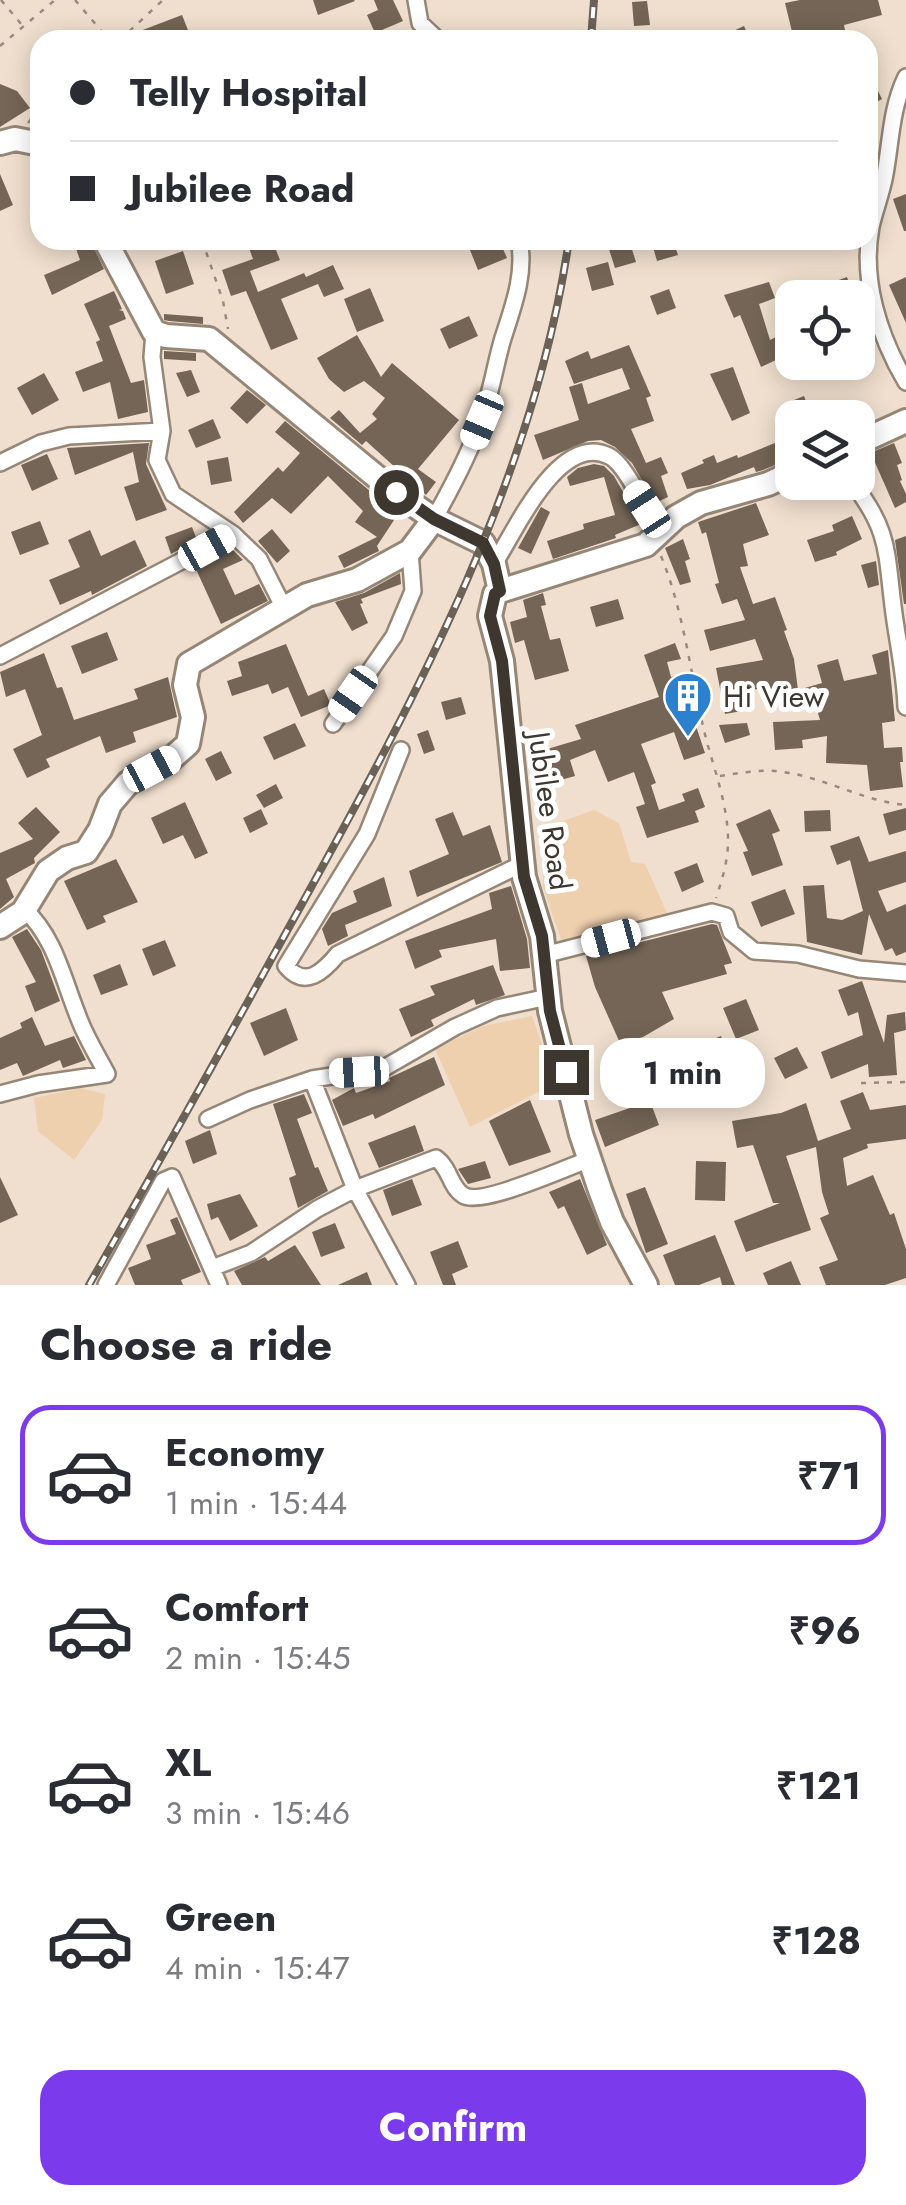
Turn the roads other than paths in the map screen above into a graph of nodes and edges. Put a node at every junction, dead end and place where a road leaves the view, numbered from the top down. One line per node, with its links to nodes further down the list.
1 (416, 0): 2 (street)
2 (426, 30)
3 (906, 76): 4 (street)
4 (899, 114): 7 (street)
5 (30, 142): 6 (street)
6 (0, 143)
7 (878, 202)
8 (110, 250): 11 (street)
9 (521, 250): 19 (street)
10 (869, 250): 12 (street)
11 (154, 332): 14 (street); 19 (street)
12 (906, 382)
13 (906, 421): 15 (street)
14 (162, 432): 16 (street); 20 (street)
15 (875, 436)
16 (0, 462)
17 (775, 481): 21 (street)
18 (866, 500): 27 (street)
19 (434, 519): 22 (street); 23 (street)
20 (232, 534): 25 (street); 26 (street)
21 (658, 535): 23 (street); 24 (street)
22 (410, 550): 25 (street); 28 (street)
23 (494, 564): 24 (street, Jubilee Road)
24 (500, 591): 30 (street, Jubilee Road)
25 (284, 608): 31 (street)
26 (0, 656)
27 (906, 707)
28 (333, 724)
29 (401, 750): 30 (street)
30 (522, 864): 33 (street, Jubilee Road)
31 (24, 909): 32 (street); 37 (street)
32 (2, 922)
33 (544, 955): 34 (street); 35 (street, Jubilee Road)
34 (906, 973)
35 (548, 997): 36 (street); 39 (street, Jubilee Road)
36 (312, 1079): 38 (street); 40 (street)
37 (0, 1094)
38 (208, 1119)
39 (590, 1159): 40 (street); 45 (street, Jubilee Road)
40 (355, 1190): 41 (street); 44 (street)
41 (212, 1268): 42 (street); 43 (street)
42 (106, 1285)
43 (219, 1285)
44 (407, 1285)
45 (646, 1285)

